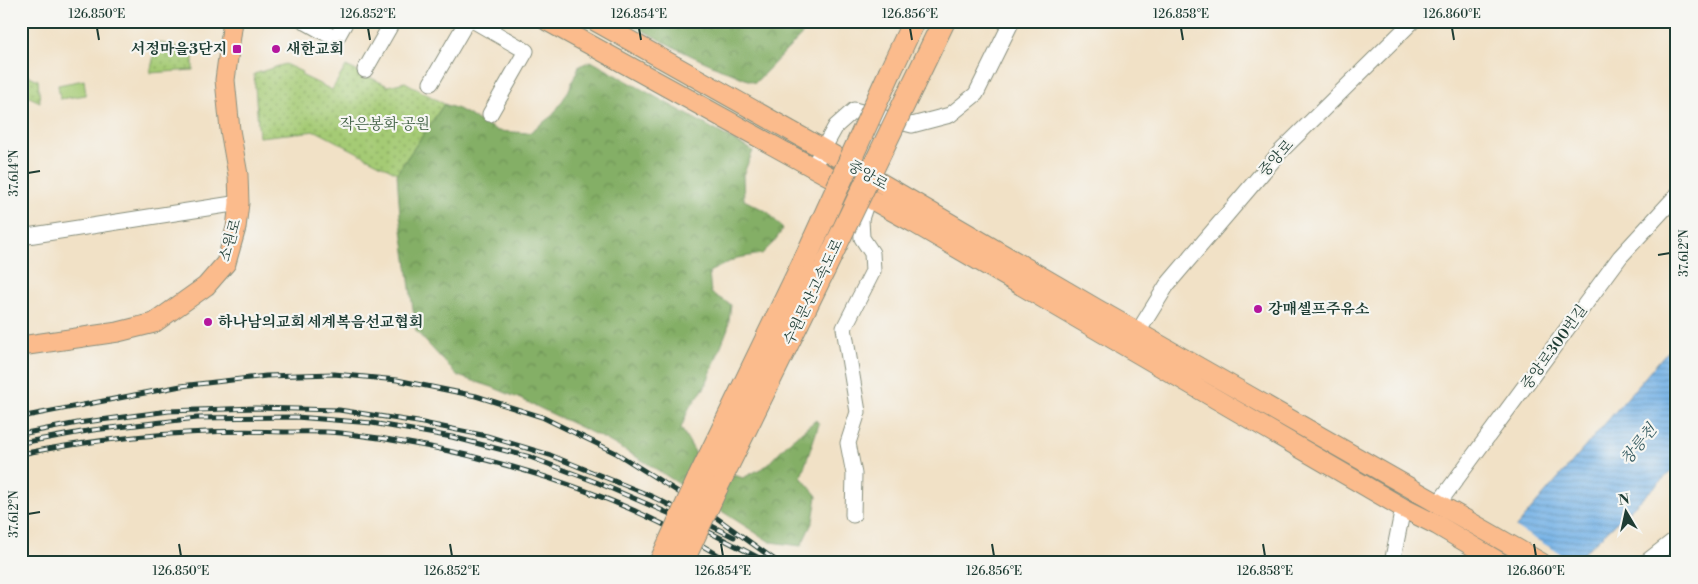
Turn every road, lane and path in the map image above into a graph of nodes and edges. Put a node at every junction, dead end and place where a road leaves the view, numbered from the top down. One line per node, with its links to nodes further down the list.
1 (234, 21): 20 (main road, 소원로)
2 (304, 21): 3 (street)
3 (346, 21)
4 (393, 21): 13 (street)
5 (467, 21): 14 (street)
6 (474, 21): 15 (street)
7 (547, 21): 17 (main road, 중앙로)
8 (595, 21): 16 (main road, 중앙로)
9 (914, 21): 22 (highway, 수원문산고속도로, bridge)
10 (944, 21): 22 (highway, 수원문산고속도로, bridge)
11 (1012, 21): 16 (street)
12 (1413, 21): 23 (street, 중앙로)
13 (365, 70)
14 (432, 83)
15 (490, 114)
16 (823, 149): 17 (street); 23 (main road, 중앙로)
17 (813, 167): 19 (main road, 중앙로)
18 (1677, 195): 26 (street, 중앙로300번길)
19 (868, 197): 23 (main road, 중앙로); 28 (street, 중앙로)
20 (239, 203): 21 (street); 24 (main road, 소원로)
21 (21, 238)
22 (815, 263): 25 (highway, 수원문산고속도로)
23 (1133, 340): 26 (main road, 중앙로); 27 (main road, 중앙로)
24 (21, 346)
25 (707, 484): 30 (highway, 수원문산고속도로, bridge); 31 (highway, 수원문산고속도로, bridge)
26 (1443, 506): 34 (main road, 중앙로)
27 (1403, 508): 32 (street); 33 (main road, 중앙로)
28 (853, 515)
29 (1677, 538): 35 (street)
30 (660, 563)
31 (682, 563)
32 (1392, 563)
33 (1501, 563)
34 (1542, 563)
35 (1645, 563)

